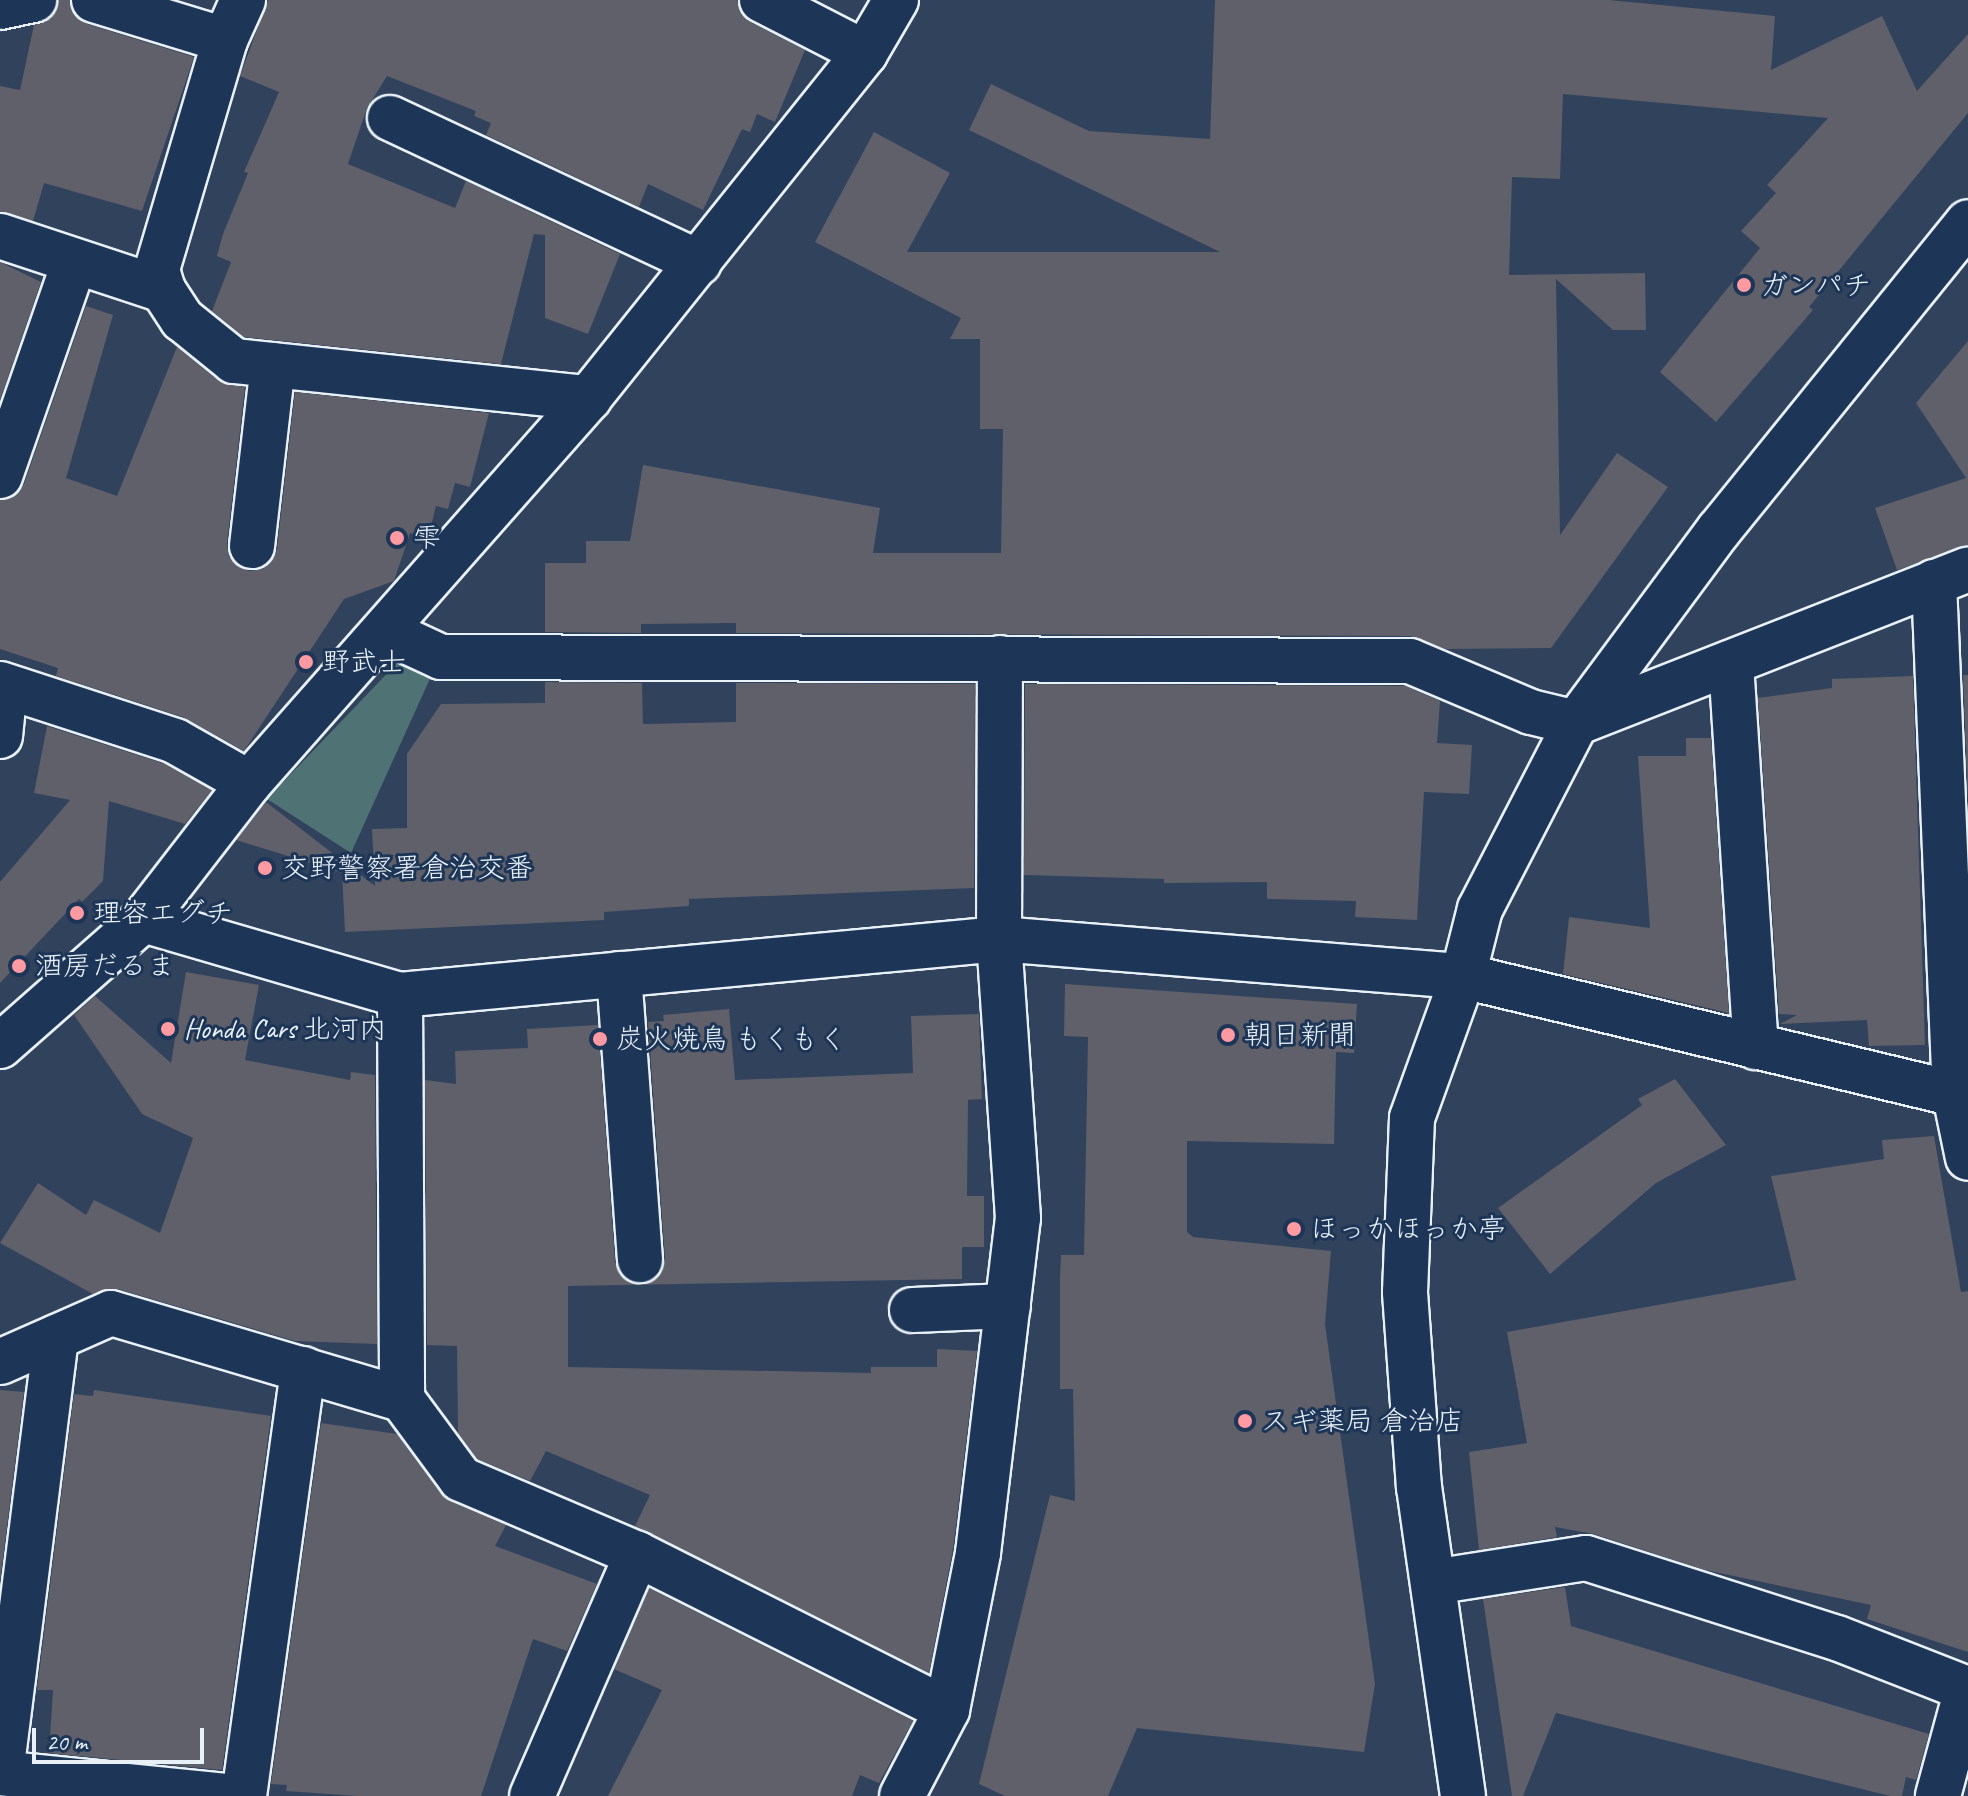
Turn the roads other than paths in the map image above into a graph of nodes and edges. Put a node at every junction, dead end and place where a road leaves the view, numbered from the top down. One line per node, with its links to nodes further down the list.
1 (34, 0): 6 (street)
2 (94, 0): 7 (street)
3 (243, 0): 7 (street)
4 (762, 0): 8 (street)
5 (896, 0): 8 (street)
6 (0, 7)
7 (225, 40): 14 (street)
8 (865, 53): 13 (street)
9 (390, 118): 13 (street)
10 (1968, 222): 24 (street)
11 (0, 236): 12 (street)
12 (74, 263): 14 (street); 17 (street)
13 (699, 263): 16 (street)
14 (163, 290): 15 (street)
15 (273, 365): 16 (street); 18 (street)
16 (589, 398): 20 (street)
17 (0, 476)
18 (252, 546)
19 (1951, 576): 22 (street); 34 (street)
20 (385, 631): 21 (street); 26 (street)
21 (1000, 658): 24 (street); 28 (street)
22 (1731, 663): 24 (street); 33 (street)
23 (3, 686): 25 (street); 26 (street)
24 (1576, 723): 30 (street)
25 (0, 736)
26 (249, 783): 27 (street)
27 (143, 920): 31 (street); 32 (street)
28 (999, 939): 29 (street); 30 (street); 37 (street)
29 (619, 974): 31 (street); 36 (street)
30 (1463, 976): 33 (street); 44 (street)
31 (400, 995): 42 (street)
32 (0, 1046)
33 (1756, 1047): 34 (street)
34 (1961, 1096): 35 (street)
35 (1968, 1158)
36 (640, 1260)
37 (1008, 1306): 38 (street); 46 (street)
38 (912, 1310)
39 (56, 1337): 40 (street); 41 (street); 47 (street)
40 (0, 1362)
41 (303, 1369): 42 (street); 50 (street)
42 (402, 1399): 43 (street)
43 (637, 1554): 46 (street); 51 (street)
44 (1433, 1582): 45 (street); 52 (street)
45 (1968, 1689): 53 (street)
46 (947, 1710): 48 (street)
47 (0, 1773): 49 (street)
48 (907, 1794)
49 (226, 1796)
50 (244, 1796)
51 (532, 1796)
52 (1463, 1796)
53 (1938, 1796)

